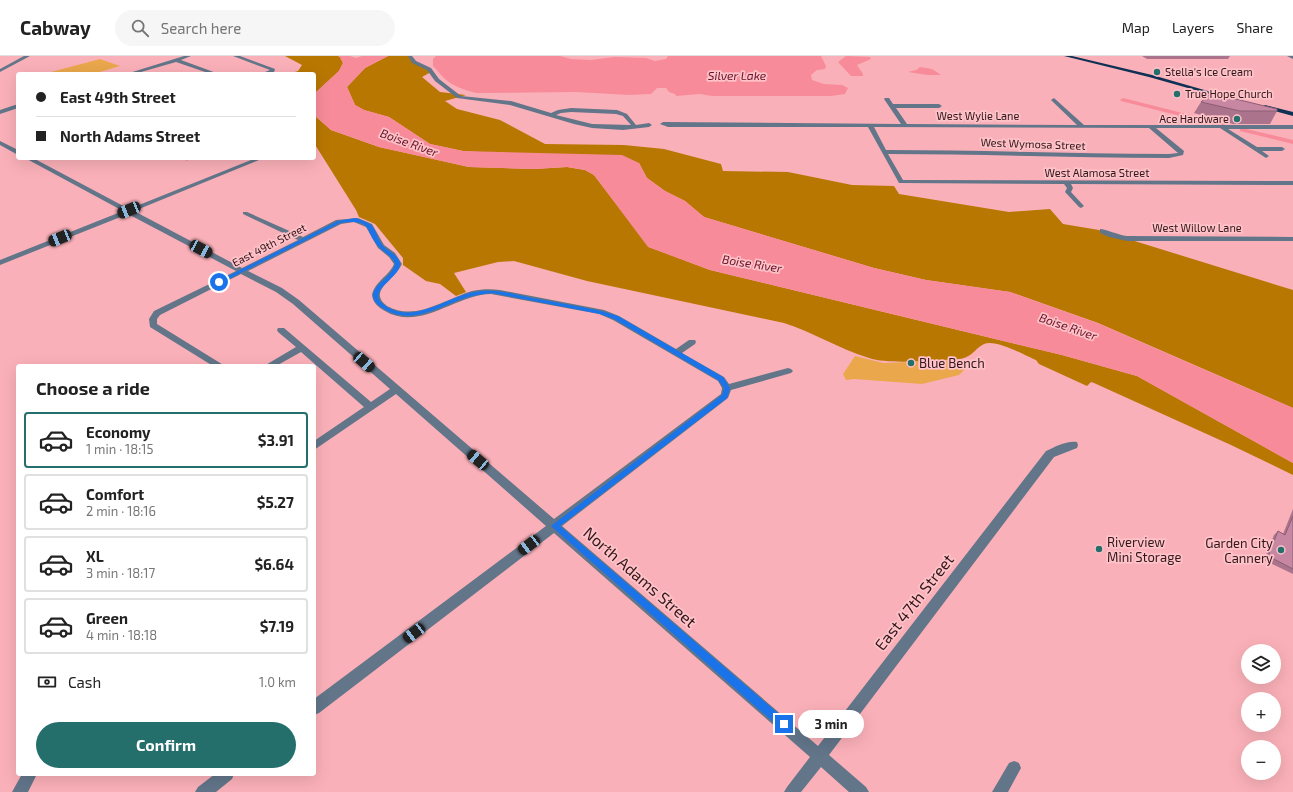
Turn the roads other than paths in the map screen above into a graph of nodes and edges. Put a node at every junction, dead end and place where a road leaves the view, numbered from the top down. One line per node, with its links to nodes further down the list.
1 (28, 56): 9 (street)
2 (189, 56): 8 (street)
3 (235, 56): 12 (street)
4 (410, 56): 22 (street)
5 (1066, 56): 15 (main road)
6 (1289, 56): 7 (street)
7 (1293, 58)
8 (176, 60): 10 (street); 11 (street)
9 (0, 71)
10 (136, 72)
11 (210, 72)
12 (269, 72)
13 (887, 99): 16 (street)
14 (1054, 100): 28 (street)
15 (1242, 101)
16 (892, 106): 17 (street); 26 (street)
17 (939, 106)
18 (1261, 106): 21 (main road)
19 (16, 107): 20 (street)
20 (0, 112)
21 (1293, 114)
22 (552, 115): 27 (street); 27 (street)
23 (663, 124): 25 (street, West Wylie Lane)
24 (649, 125): 27 (street)
25 (870, 126): 26 (street, West Wylie Lane); 36 (street)
26 (904, 126): 28 (street, West Wylie Lane)
27 (636, 127)
28 (1084, 127): 29 (street, West Wylie Lane)
29 (1151, 127): 30 (street, West Wylie Lane); 36 (street, West Wymosa Street)
30 (1222, 127): 31 (street, West Wylie Lane); 33 (street)
31 (1293, 127)
32 (0, 143): 35 (street)
33 (1257, 149): 34 (street); 37 (street)
34 (1282, 149)
35 (16, 152)
36 (884, 152): 42 (street, West Alamosa Street)
37 (1266, 156)
38 (32, 160): 41 (street, North Adams Street)
39 (41, 160): 41 (street)
40 (256, 160): 45 (street)
41 (35, 162): 45 (street, North Adams Street)
42 (1066, 183): 43 (street, West Alamosa Street); 44 (street)
43 (1293, 183)
44 (1080, 206)
45 (129, 210): 50 (street); 51 (street, North Adams Street)
46 (245, 213): 49 (street)
47 (1103, 231): 48 (street, West Willow Lane)
48 (1293, 239)
49 (304, 240): 51 (street, East 49th Street); 55 (street, East 49th Street)
50 (0, 263)
51 (242, 270): 56 (street, East 49th Street); 60 (street, North Adams Street)
52 (281, 330): 54 (street)
53 (692, 342): 55 (street)
54 (301, 348): 57 (street); 61 (street)
55 (677, 352): 59 (street)
56 (217, 364)
57 (273, 364)
58 (788, 371): 59 (street)
59 (727, 388): 64 (street)
60 (396, 390): 61 (street); 64 (street, North Adams Street)
61 (370, 407): 62 (street)
62 (316, 440)
63 (1073, 445): 66 (street, East 47th Street)
64 (555, 526): 65 (street); 66 (street, North Adams Street)
65 (316, 706)
66 (820, 756): 72 (street, East 47th Street); 73 (street, North Adams Street)
67 (1014, 768): 74 (street)
68 (29, 776): 70 (street)
69 (224, 776): 71 (street)
70 (20, 792)
71 (204, 792)
72 (792, 792)
73 (861, 792)
74 (1000, 792)

